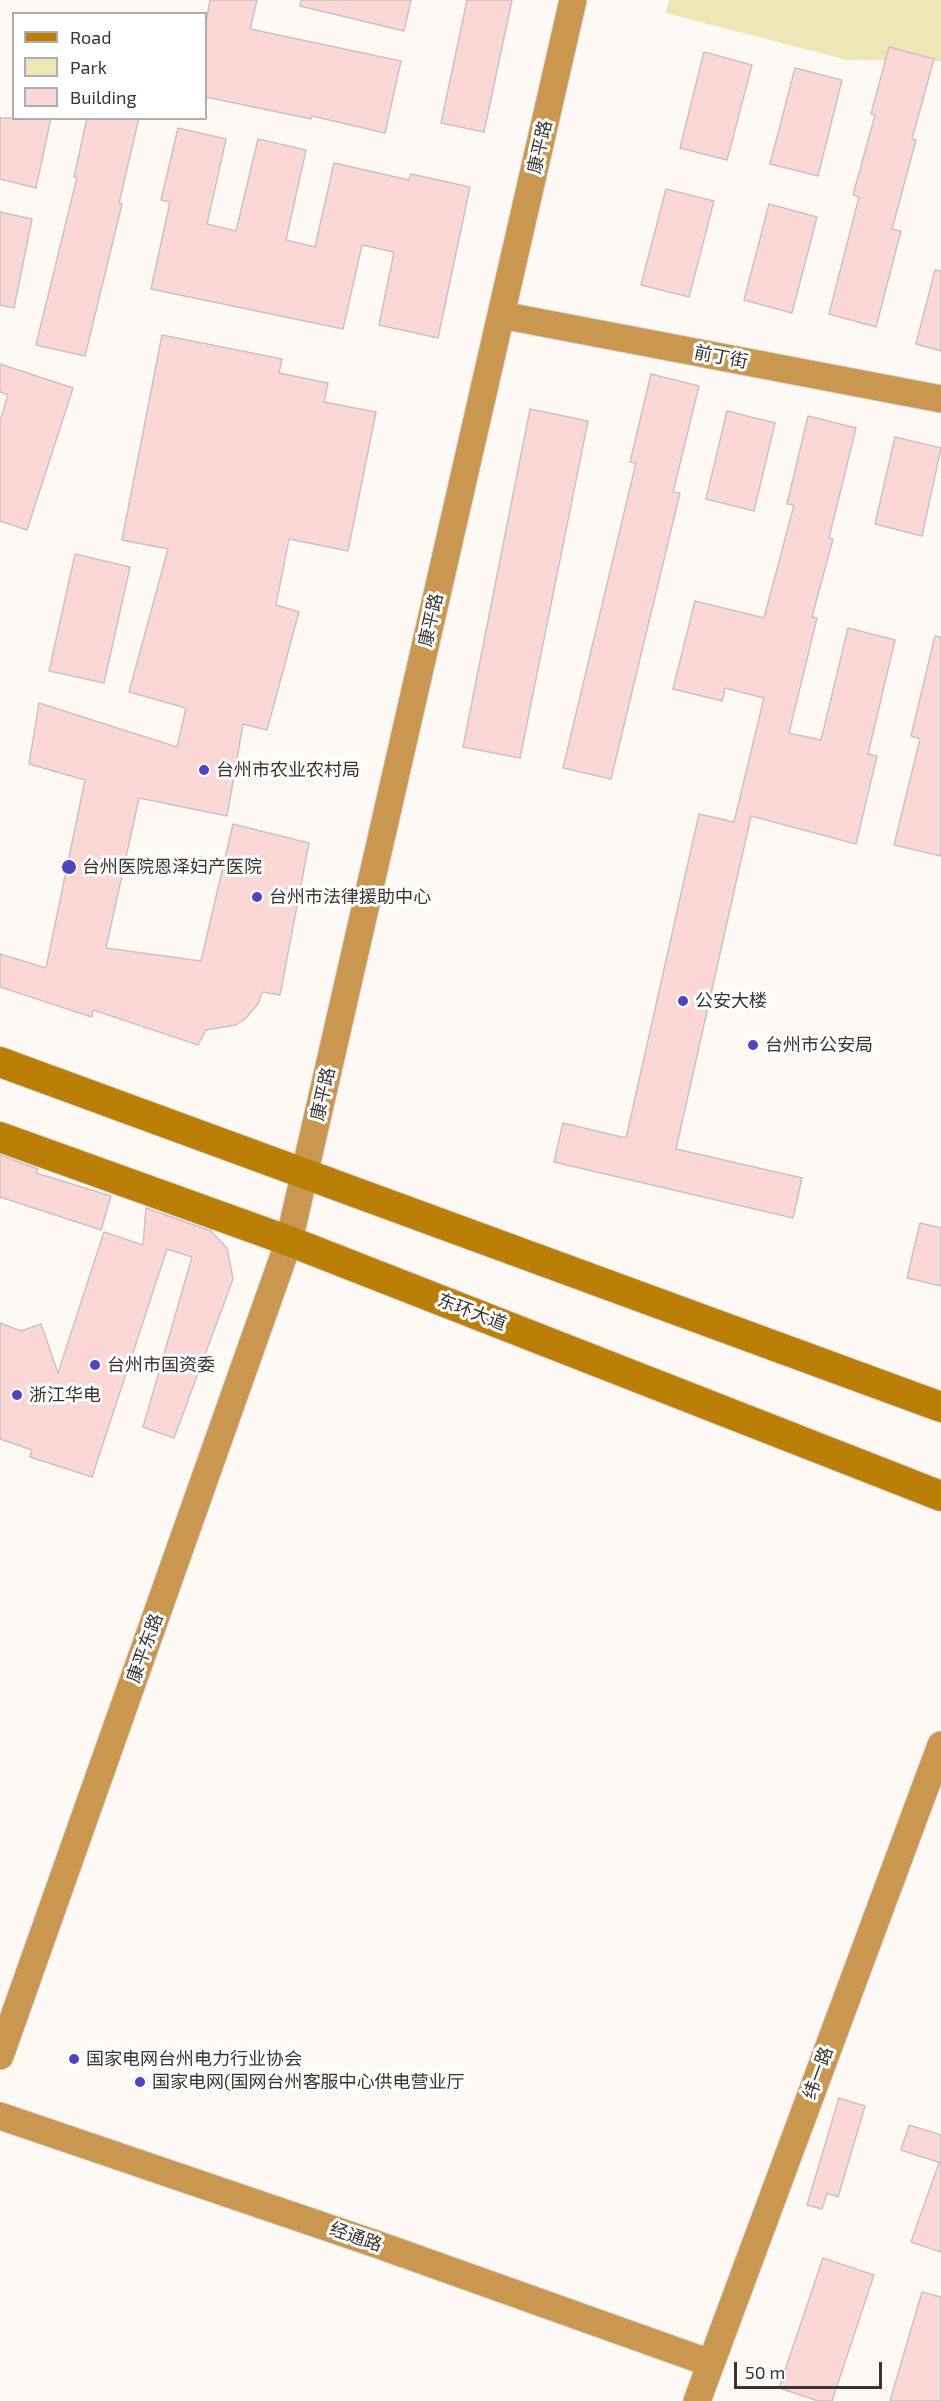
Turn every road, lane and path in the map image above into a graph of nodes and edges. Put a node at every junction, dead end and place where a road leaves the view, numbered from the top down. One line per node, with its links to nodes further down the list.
1 (573, 0): 2 (street, 康平路)
2 (501, 315): 3 (street, 前丁街); 6 (street, 康平路)
3 (941, 399)
4 (0, 1062): 6 (main road)
5 (0, 1137): 7 (main road, 东环大道)
6 (305, 1173): 7 (street, 康平路); 8 (main road)
7 (289, 1241): 9 (main road, 东环大道); 11 (street, 康平东路)
8 (941, 1407)
9 (941, 1496)
10 (941, 1745): 13 (street, 纬一路)
11 (0, 2056)
12 (0, 2116): 13 (street, 经通路)
13 (710, 2363): 14 (street, 纬一路)
14 (697, 2401)

